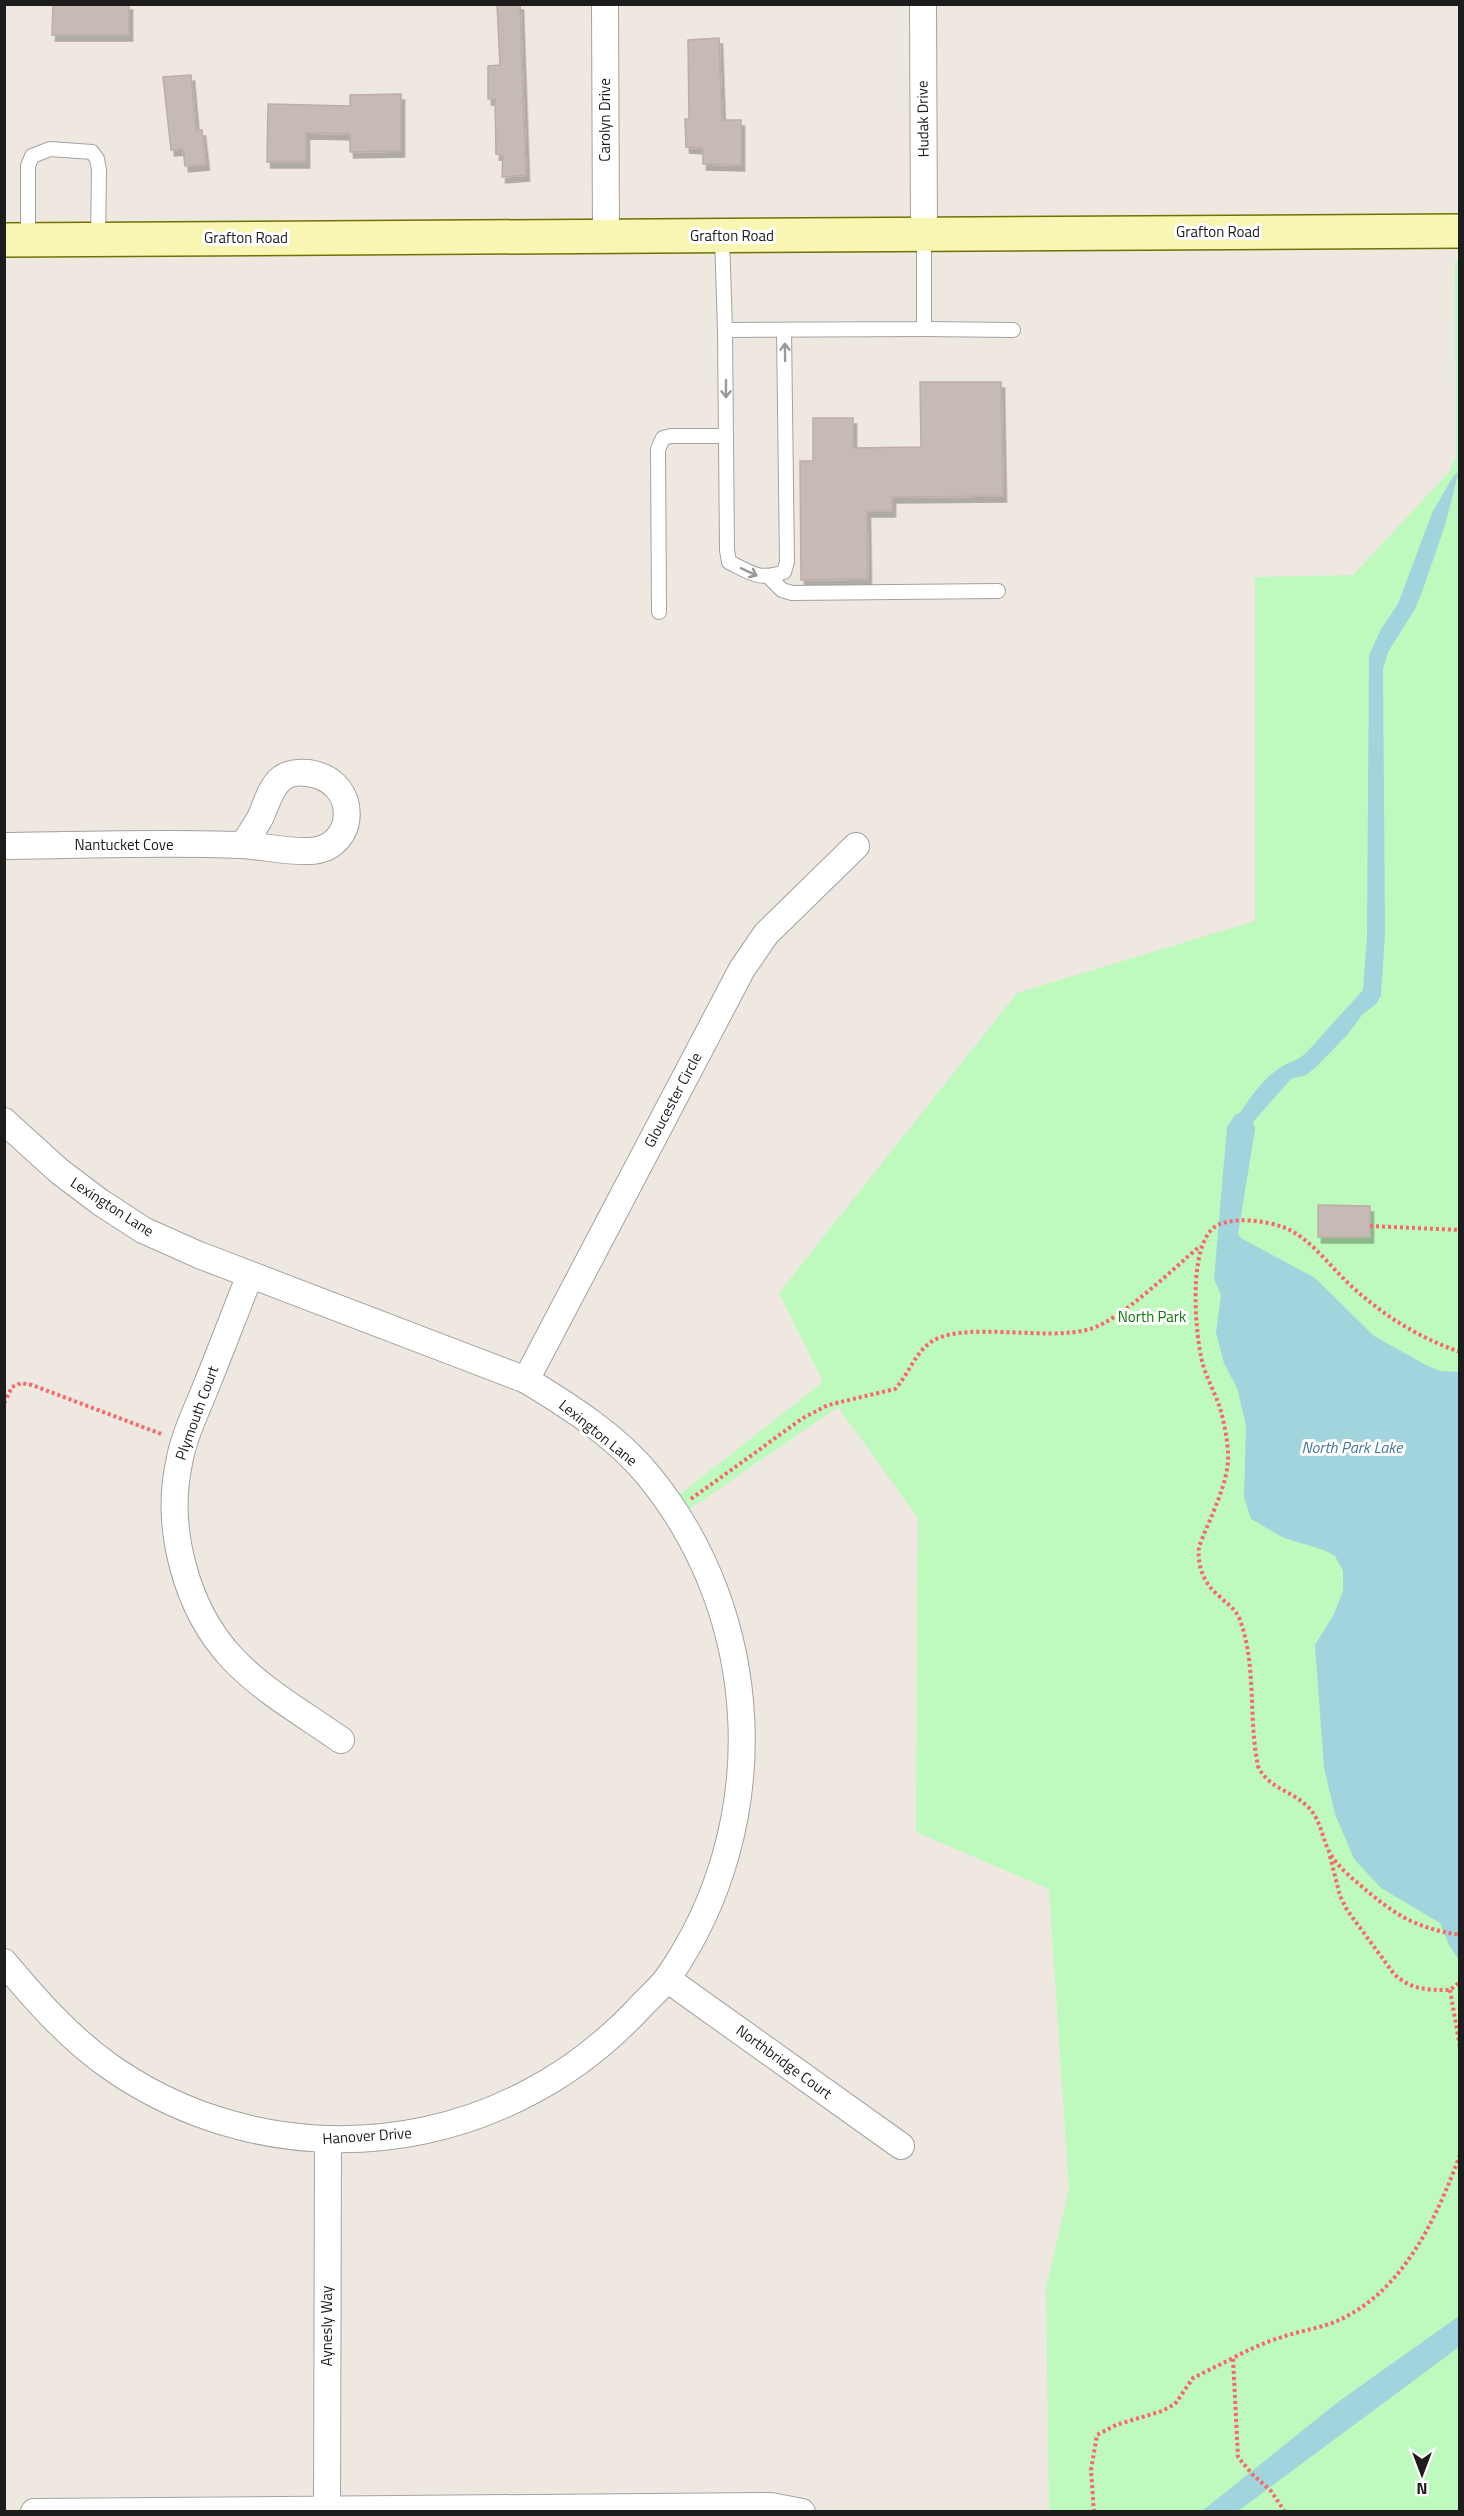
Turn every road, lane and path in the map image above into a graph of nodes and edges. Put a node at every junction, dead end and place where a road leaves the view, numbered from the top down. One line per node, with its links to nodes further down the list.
1 (605, 4): 6 (street, Carolyn Drive)
2 (923, 4): 4 (street, Hudak Drive)
3 (1460, 231): 4 (street, Grafton Road)
4 (924, 234): 5 (street, Grafton Road); 9 (lane)
5 (722, 236): 6 (street, Grafton Road); 10 (lane)
6 (606, 237): 7 (street, Grafton Road)
7 (98, 239): 8 (street, Grafton Road); 8 (lane)
8 (16, 240)
9 (924, 329): 11 (lane); 12 (lane)
10 (726, 330): 11 (lane); 13 (lane, one-way to 13)
11 (784, 330): 14 (lane, one-way to 11)
12 (1013, 330)
13 (726, 436): 14 (lane, one-way to 14); 16 (lane)
14 (770, 578): 15 (lane)
15 (998, 591)
16 (659, 612)
17 (243, 845): 18 (street, Nantucket Cove)
18 (4, 846)
19 (856, 846): 26 (street, Gloucester Circle)
20 (4, 1121): 24 (street, Lexington Lane)
21 (1370, 1226): 22 (path)
22 (1460, 1230)
23 (1200, 1245): 25 (path); 29 (path); 31 (path)
24 (250, 1275): 26 (street, Lexington Lane); 28 (street, Plymouth Court)
25 (1460, 1352)
26 (526, 1380): 29 (street, Lexington Lane)
27 (4, 1403): 28 (path)
28 (184, 1443): 30 (street, Plymouth Court)
29 (675, 1511): 34 (street, Lexington Lane)
30 (341, 1740)
31 (1330, 1854): 32 (path); 36 (path)
32 (1460, 1935)
33 (4, 1962): 38 (street, Hanover Drive)
34 (667, 1978): 38 (street, Hanover Drive); 39 (street, Northbridge Court)
35 (1460, 1982): 36 (path)
36 (1450, 1990): 37 (path)
37 (1460, 2047)
38 (328, 2141): 42 (street, Aynesly Way)
39 (901, 2146)
40 (1460, 2155): 41 (path)
41 (1233, 2358): 45 (path); 46 (path)
42 (327, 2510): 43 (street); 44 (street)
43 (34, 2511)
44 (802, 2511)
45 (1094, 2511)
46 (1285, 2511)

